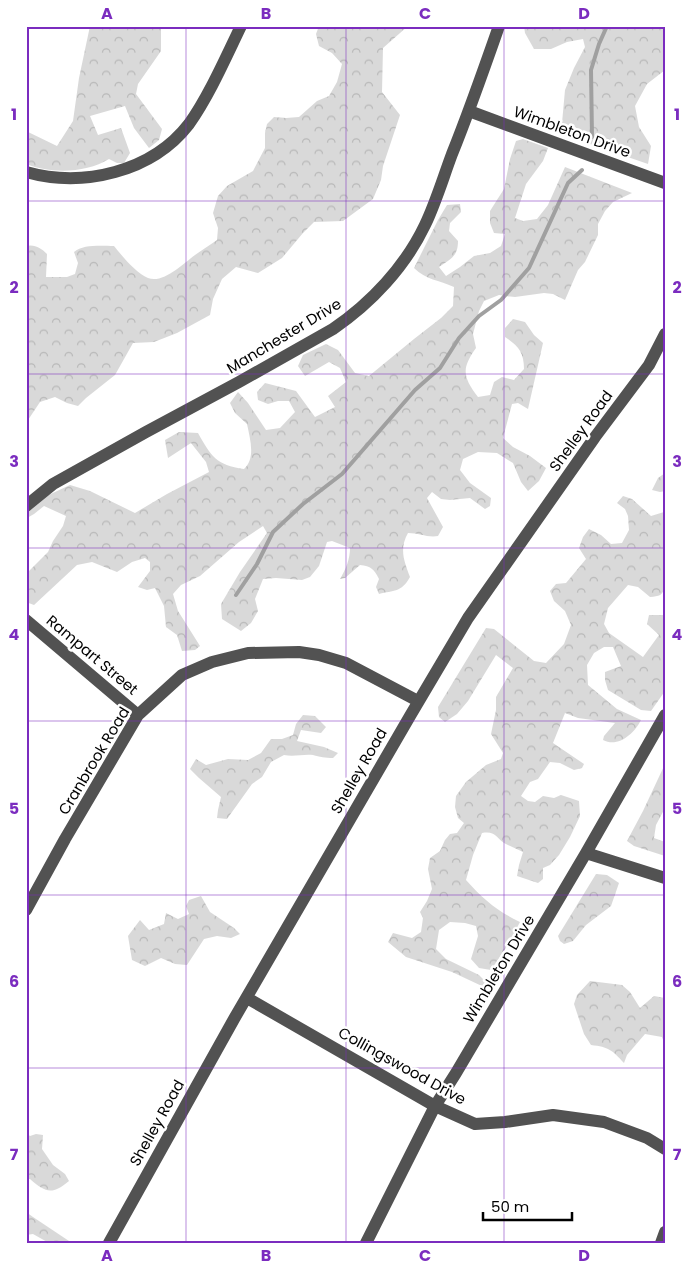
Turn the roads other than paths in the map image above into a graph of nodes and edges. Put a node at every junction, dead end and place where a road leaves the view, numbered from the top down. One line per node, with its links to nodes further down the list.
1 (242, 26): 4 (street)
2 (499, 26): 3 (street, Manchester Drive)
3 (469, 111): 5 (street, Wimbleton Drive); 7 (street, Manchester Drive)
4 (26, 172)
5 (665, 183)
6 (665, 334): 9 (street, Shelley Road)
7 (26, 506)
8 (26, 620): 10 (street, Rampart Street)
9 (418, 702): 10 (street, Cranbrook Road); 15 (street, Shelley Road)
10 (138, 715): 14 (street, Cranbrook Road)
11 (665, 715): 12 (street, Wimbleton Drive)
12 (586, 853): 13 (street); 16 (street, Wimbleton Drive)
13 (665, 878)
14 (26, 910)
15 (247, 998): 16 (street, Collingswood Drive); 19 (street, Shelley Road)
16 (435, 1106): 17 (street, Collingswood Drive); 20 (street, Wimbleton Drive)
17 (665, 1149)
18 (665, 1232): 21 (street)
19 (109, 1243)
20 (366, 1243)
21 (661, 1243)

